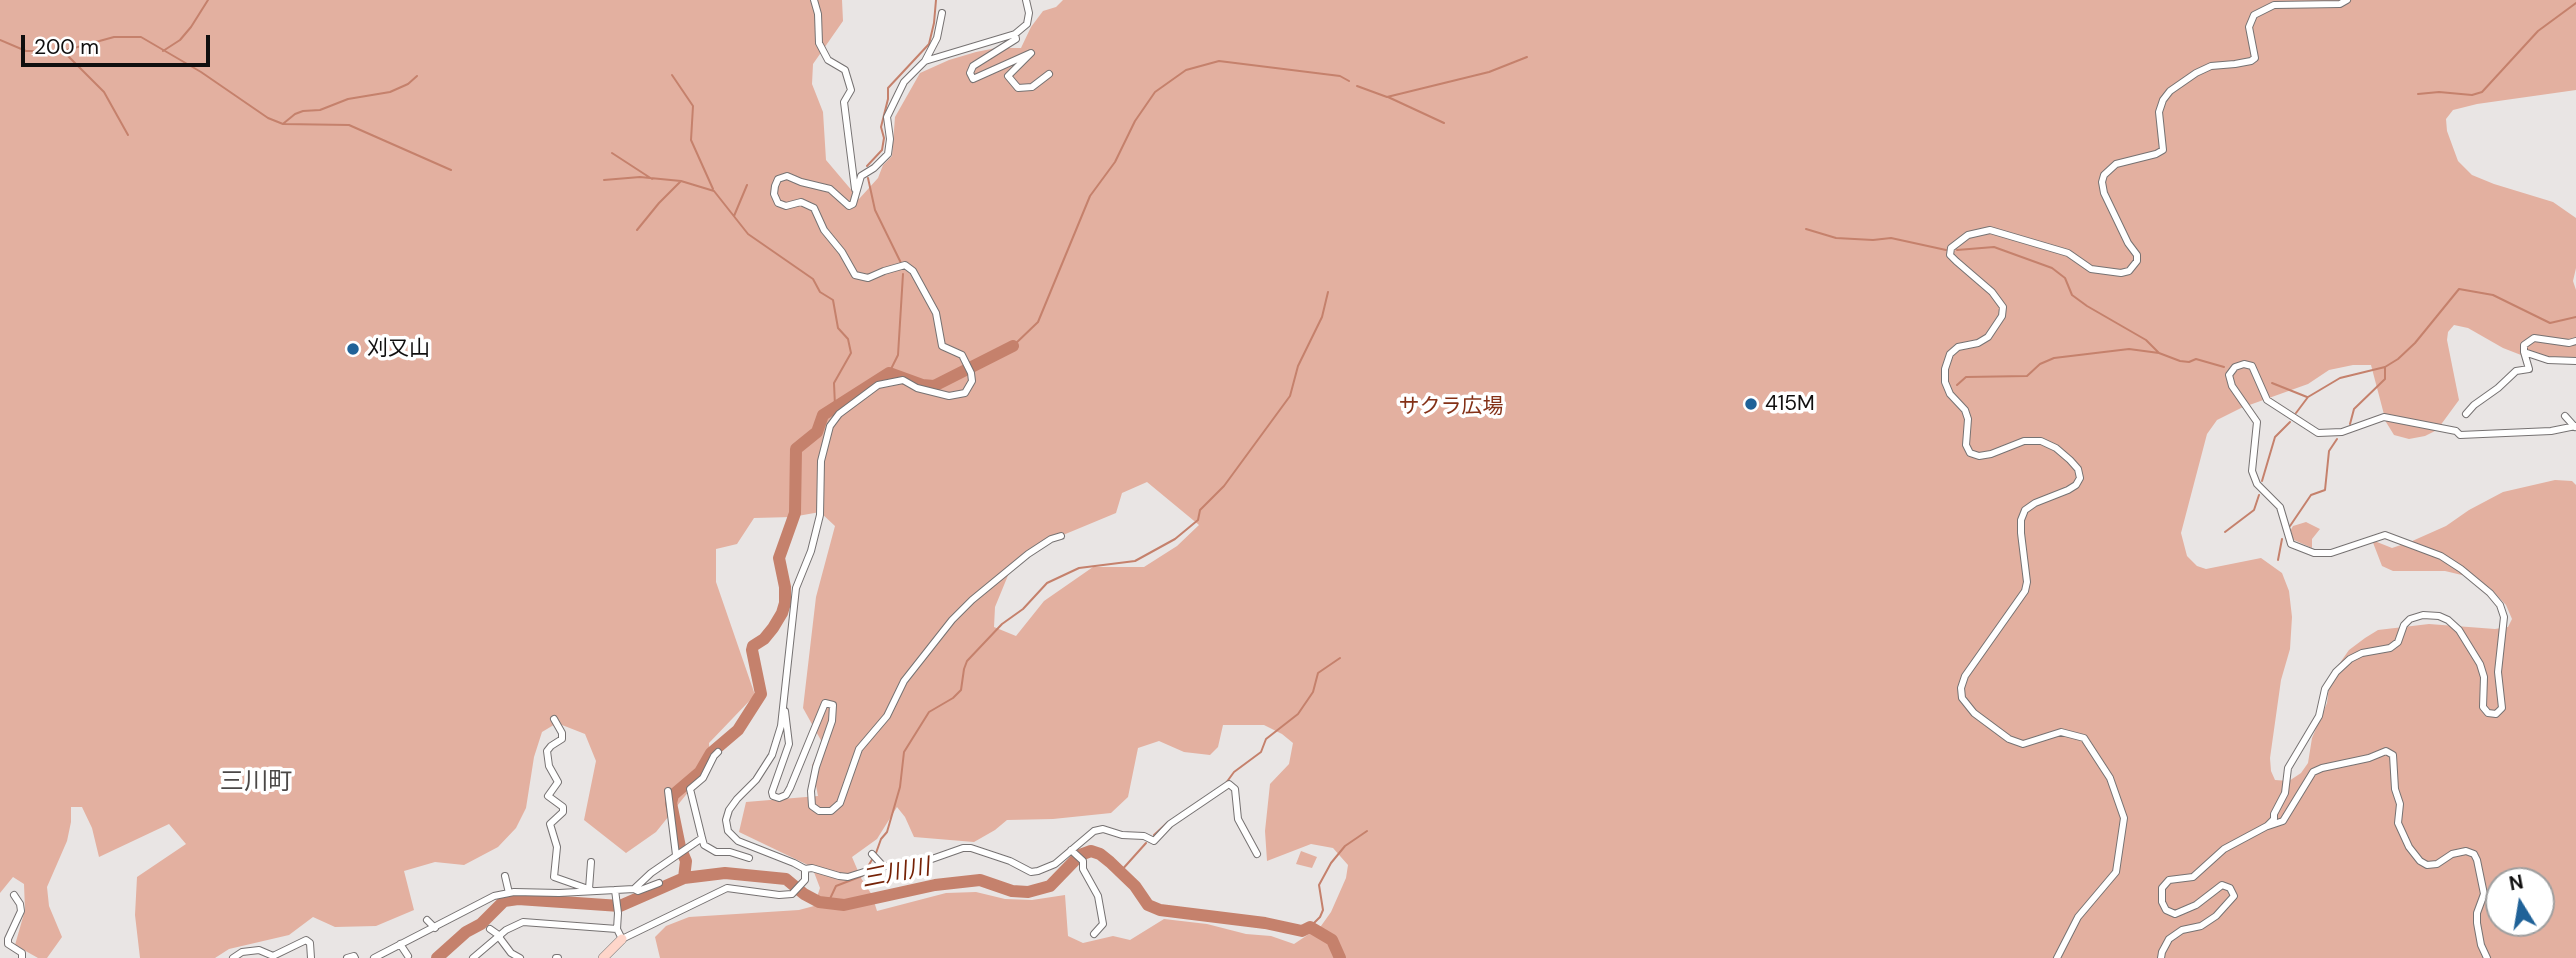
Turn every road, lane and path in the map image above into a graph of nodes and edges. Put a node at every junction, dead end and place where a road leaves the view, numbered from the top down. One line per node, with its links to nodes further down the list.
1 (814, 0): 8 (street)
2 (1026, 0): 5 (street)
3 (2347, 0): 55 (street)
4 (942, 13): 6 (street)
5 (1015, 33): 6 (street); 7 (street)
6 (925, 61): 8 (street)
7 (1049, 74)
8 (856, 191): 16 (street)
9 (2576, 341): 10 (street)
10 (2524, 352): 11 (street); 12 (street)
11 (2576, 361)
12 (2466, 414)
13 (2565, 416): 14 (street)
14 (2576, 426): 20 (street)
15 (1061, 536): 16 (street)
16 (783, 709): 29 (street)
17 (554, 719): 33 (street)
18 (718, 752): 21 (street)
19 (668, 792): 23 (street)
20 (2267, 826): 56 (street); 57 (street)
21 (702, 838): 23 (street); 26 (street)
22 (1072, 852): 24 (street); 28 (street); 41 (street)
23 (677, 854): 32 (street)
24 (1257, 854)
25 (875, 856): 28 (street)
26 (749, 858)
27 (591, 862): 33 (street)
28 (883, 866): 29 (street)
29 (805, 869): 43 (street)
30 (505, 876): 34 (street)
31 (659, 883): 32 (street)
32 (634, 889): 35 (street)
33 (591, 890): 34 (street); 35 (street)
34 (509, 893): 38 (street)
35 (615, 894): 40 (street)
36 (14, 895): 46 (street)
37 (427, 920): 38 (street)
38 (435, 928): 44 (street)
39 (490, 929): 42 (street)
40 (617, 929): 42 (street); 43 (street)
41 (1094, 934)
42 (499, 937): 52 (street); 53 (street)
43 (622, 939): 54 (street)
44 (400, 944): 45 (street); 51 (street)
45 (408, 956)
46 (22, 958)
47 (233, 958): 48 (street)
48 (311, 958)
49 (347, 958): 50 (street)
50 (355, 958)
51 (374, 958)
52 (473, 958)
53 (520, 958)
54 (603, 958)
55 (2057, 958)
56 (2161, 958)
57 (2487, 958)

